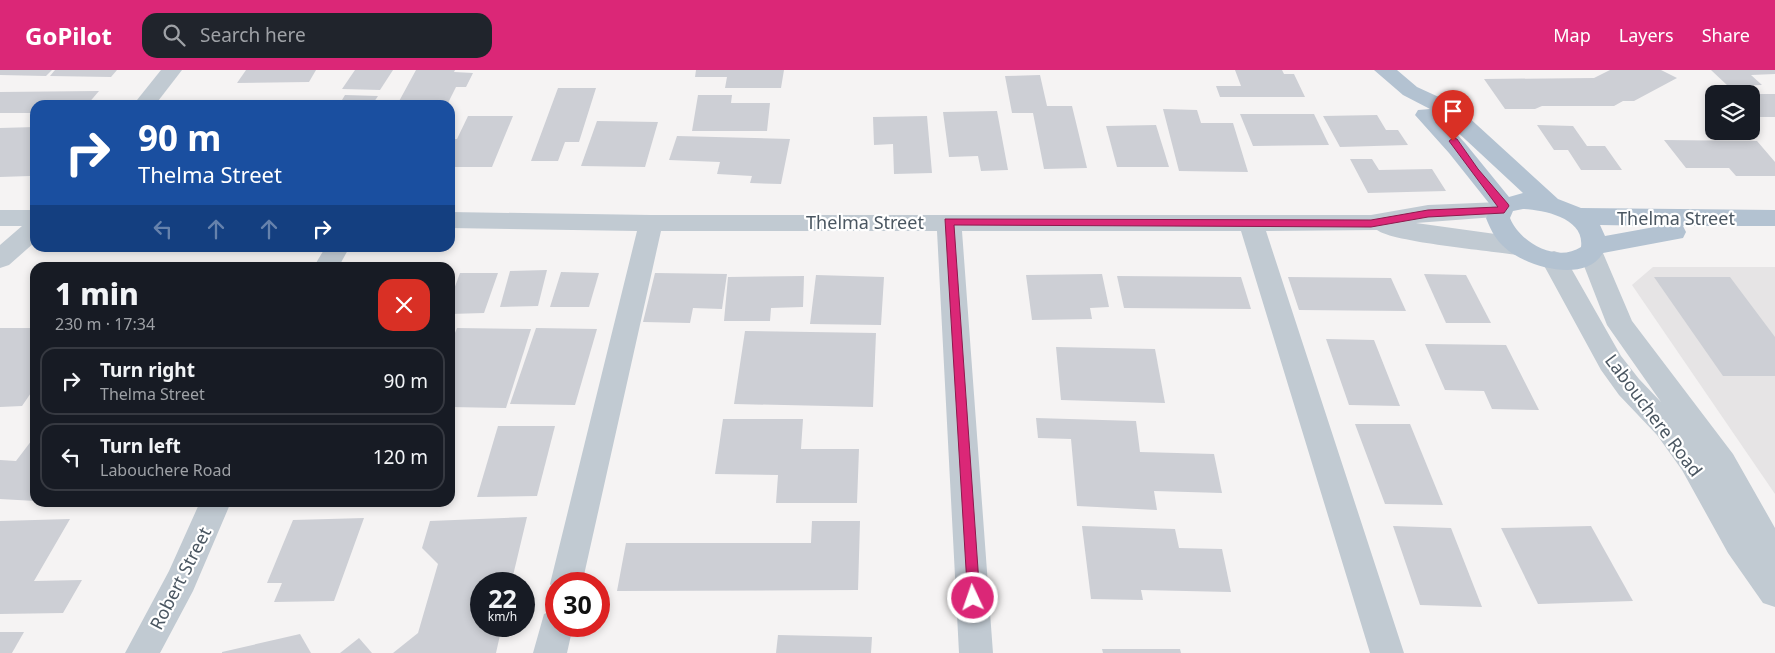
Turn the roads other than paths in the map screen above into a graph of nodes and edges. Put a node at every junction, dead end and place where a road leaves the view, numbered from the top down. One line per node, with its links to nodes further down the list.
1 (172, 70): 4 (street)
2 (1384, 70): 3 (main road)
3 (1410, 91): 5 (main road); 6 (main road)
4 (148, 100)
5 (1549, 204): 6 (main road); 7 (main road)
6 (1502, 208): 14 (street, Thelma Street); 18 (main road)
7 (1576, 216): 10 (main road, Thelma Street); 19 (main road)
8 (0, 218): 9 (street)
9 (30, 218)
10 (1775, 218)
11 (455, 220): 13 (street, Thelma Street)
12 (949, 222): 13 (street, Thelma Street); 15 (street, Thelma Street); 29 (street)
13 (651, 223): 24 (street)
14 (1371, 223): 15 (street, Thelma Street); 18 (street, Thelma Street)
15 (1251, 224): 30 (street)
16 (30, 232): 20 (street)
17 (1775, 236): 19 (main road, Thelma Street)
18 (1517, 246): 21 (main road)
19 (1593, 250): 21 (main road, Thelma Street); 23 (street, Labouchere Road)
20 (0, 259)
21 (1554, 260): 25 (street, Labouchere Road)
22 (214, 507): 27 (street, Robert Street)
23 (1775, 558)
24 (569, 572)
25 (1775, 592)
26 (553, 637): 28 (street)
27 (142, 653)
28 (550, 653)
29 (976, 653)
30 (1387, 653)

